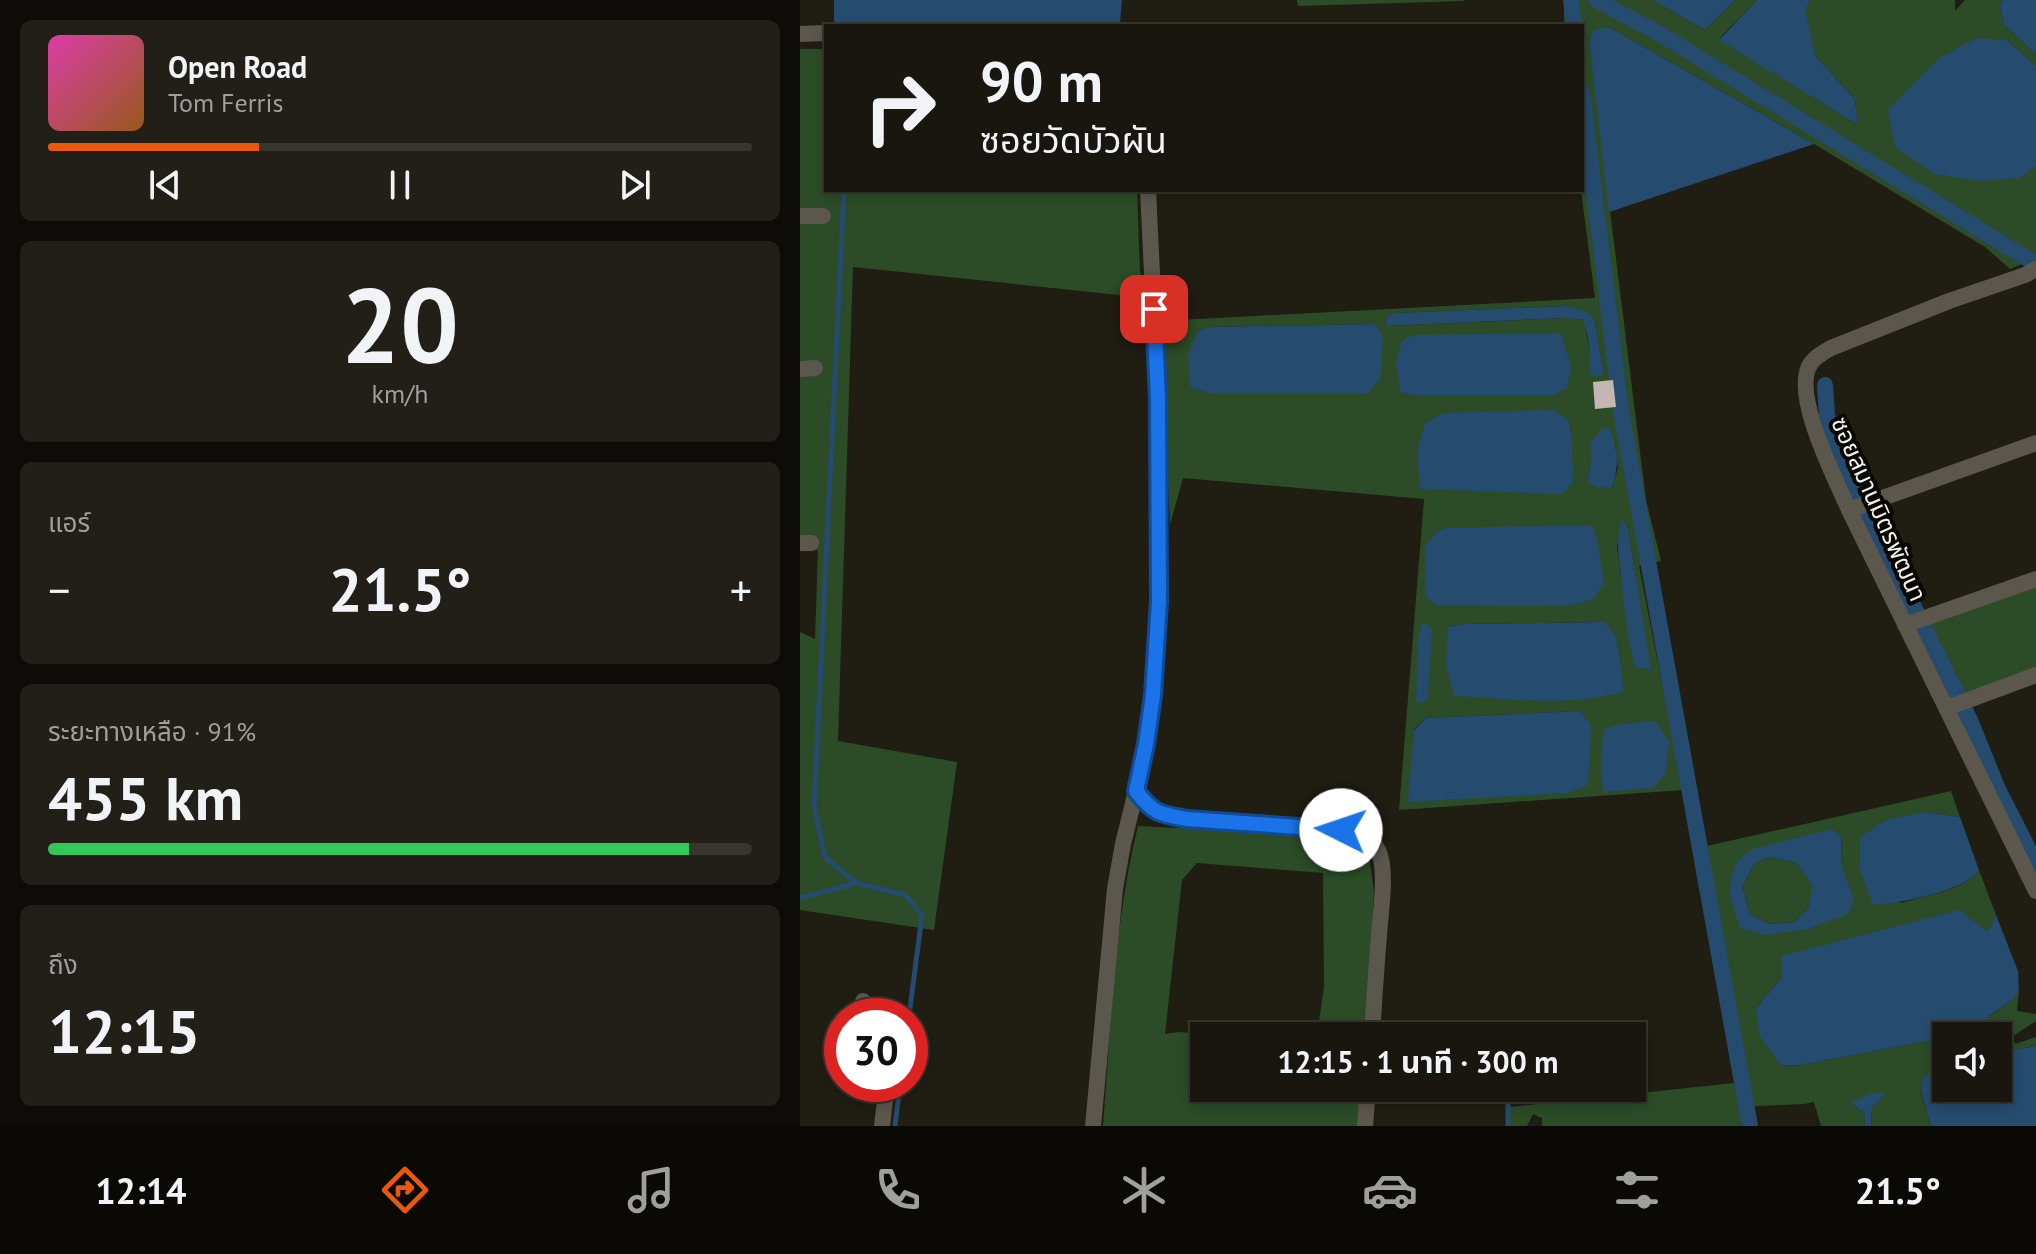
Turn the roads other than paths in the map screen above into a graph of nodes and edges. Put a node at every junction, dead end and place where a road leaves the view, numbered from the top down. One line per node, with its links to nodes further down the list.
1 (824, 33): 2 (street)
2 (800, 34)
3 (1148, 192): 13 (street)
4 (800, 216): 5 (street)
5 (823, 216)
6 (2036, 269): 8 (street, ซอยสมานมิตรพัฒนา)
7 (2036, 443): 8 (street)
8 (1849, 510): 10 (street, ซอยสมานมิตรพัฒนา)
9 (2036, 579): 10 (street)
10 (1905, 625): 12 (street, ซอยสมานมิตรพัฒนา)
11 (2036, 675): 12 (street)
12 (1947, 708): 14 (street, ซอยสมานมิตรพัฒนา)
13 (1136, 791): 15 (street); 19 (street)
14 (2036, 891)
15 (1373, 1022)
16 (885, 1102): 18 (street)
17 (1367, 1102): 20 (street)
18 (882, 1126)
19 (1093, 1126)
20 (1365, 1126)

